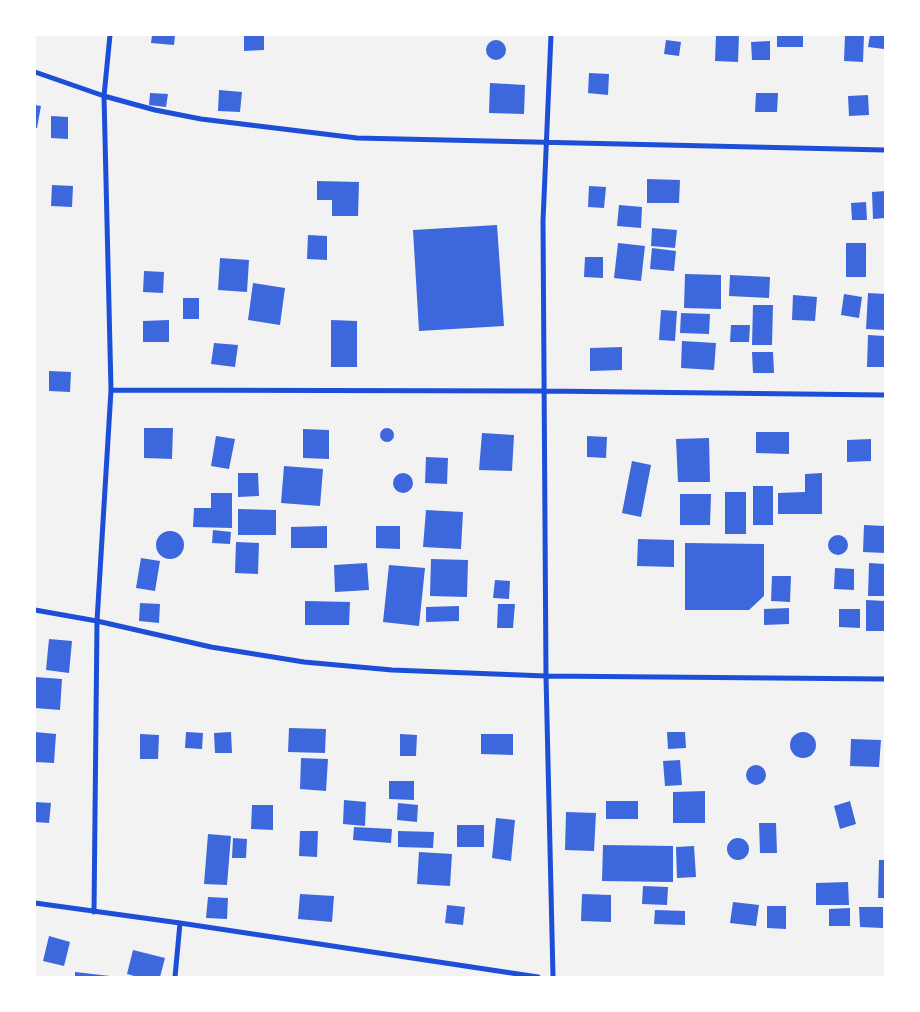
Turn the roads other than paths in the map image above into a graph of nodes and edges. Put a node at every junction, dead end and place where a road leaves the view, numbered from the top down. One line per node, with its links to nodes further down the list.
1 (110, 35): 4 (street)
2 (551, 35): 5 (street)
3 (35, 72): 4 (street)
4 (104, 96): 5 (street); 7 (street)
5 (546, 144): 6 (street); 8 (street)
6 (885, 150)
7 (112, 390): 8 (street); 11 (street)
8 (545, 391): 9 (street); 12 (street)
9 (885, 395)
10 (35, 610): 11 (street)
11 (97, 621): 12 (street); 15 (street)
12 (546, 676): 13 (street); 19 (street)
13 (885, 680)
14 (35, 903): 15 (street)
15 (94, 912): 16 (street)
16 (180, 923): 17 (street); 18 (street)
17 (175, 977)
18 (538, 977)
19 (553, 977)

